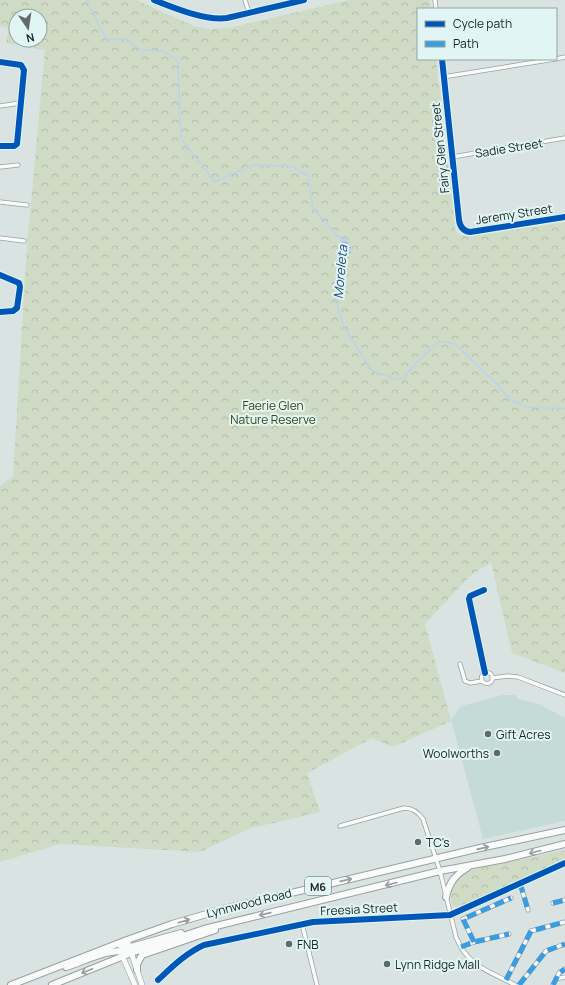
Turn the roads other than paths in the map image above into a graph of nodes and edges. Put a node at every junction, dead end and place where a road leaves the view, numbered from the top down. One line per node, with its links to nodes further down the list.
1 (154, 0): 5 (street)
2 (246, 0): 5 (street)
3 (304, 0): 4 (street)
4 (289, 2): 5 (street)
5 (249, 13)
6 (442, 60): 9 (street, Fairy Glen Street)
7 (549, 60): 9 (street)
8 (0, 62): 10 (street)
9 (444, 77): 14 (street, Fairy Glen Street)
10 (20, 103): 11 (street); 13 (street)
11 (0, 106)
12 (565, 138): 14 (street, Sadie Street)
13 (0, 146)
14 (452, 157): 20 (street, Fairy Glen Street)
15 (18, 165): 16 (street)
16 (0, 167)
17 (0, 202): 18 (street)
18 (26, 205)
19 (565, 217): 20 (street, Jeremy Street)
20 (466, 231)
21 (0, 238): 22 (street)
22 (24, 241)
23 (0, 276): 24 (street)
24 (0, 312)
25 (484, 590): 27 (street)
26 (460, 664): 29 (street)
27 (485, 673): 28 (street); 29 (street)
28 (492, 678): 29 (street); 30 (street)
29 (482, 681)
30 (565, 695)
31 (340, 826): 36 (street)
32 (565, 826): 34 (main road)
33 (565, 830): 34 (main road, Lynnwood Road / M6)
34 (547, 834): 36 (main road, Lynnwood Road / M6, one-way to 34)
35 (565, 844): 38 (main road, Lynnwood Road / M6, one-way to 38)
36 (437, 859): 39 (street); 51 (main road, Lynnwood Road / M6, one-way to 36)
37 (565, 863): 40 (street, Freesia Street)
38 (472, 865): 39 (main road, Lynnwood Road / M6); 41 (main road)
39 (440, 872): 41 (street); 47 (main road, Lynnwood Road / M6, one-way to 47)
40 (520, 884): 45 (street); 46 (street, Freesia Street)
41 (446, 897): 46 (street)
42 (511, 898): 52 (street)
43 (565, 900): 44 (street)
44 (553, 903)
45 (528, 910)
46 (450, 915): 49 (street, Freesia Street); 55 (street)
47 (236, 920): 57 (main road, Lynnwood Road / M6); 60 (main road)
48 (565, 922): 64 (street)
49 (302, 924): 63 (street, Freesia Street); 70 (street)
50 (509, 934): 52 (street)
51 (127, 940): 53 (main road, Lynnwood Road / M6); 57 (street)
52 (474, 942): 55 (street)
53 (117, 944): 56 (street); 57 (main road); 65 (main road, Lynnwood Road / M6)
54 (565, 944): 72 (street)
55 (460, 947): 64 (street)
56 (120, 950): 57 (main road); 58 (street); 65 (main road)
57 (130, 950): 58 (main road, Lynnwood Road / M6); 60 (street)
58 (123, 957): 67 (main road, Lynnwood Road / M6, one-way to 67); 68 (street)
59 (565, 969): 62 (street)
60 (137, 970): 69 (street)
61 (565, 977): 62 (street)
62 (556, 979): 73 (street)
63 (158, 980)
64 (506, 980): 71 (street)
65 (20, 981): 66 (main road, Lynnwood Road / M6)
66 (11, 985)
67 (52, 985)
68 (135, 985)
69 (142, 985)
70 (317, 985)
71 (515, 985)
72 (519, 985)
73 (553, 985)

